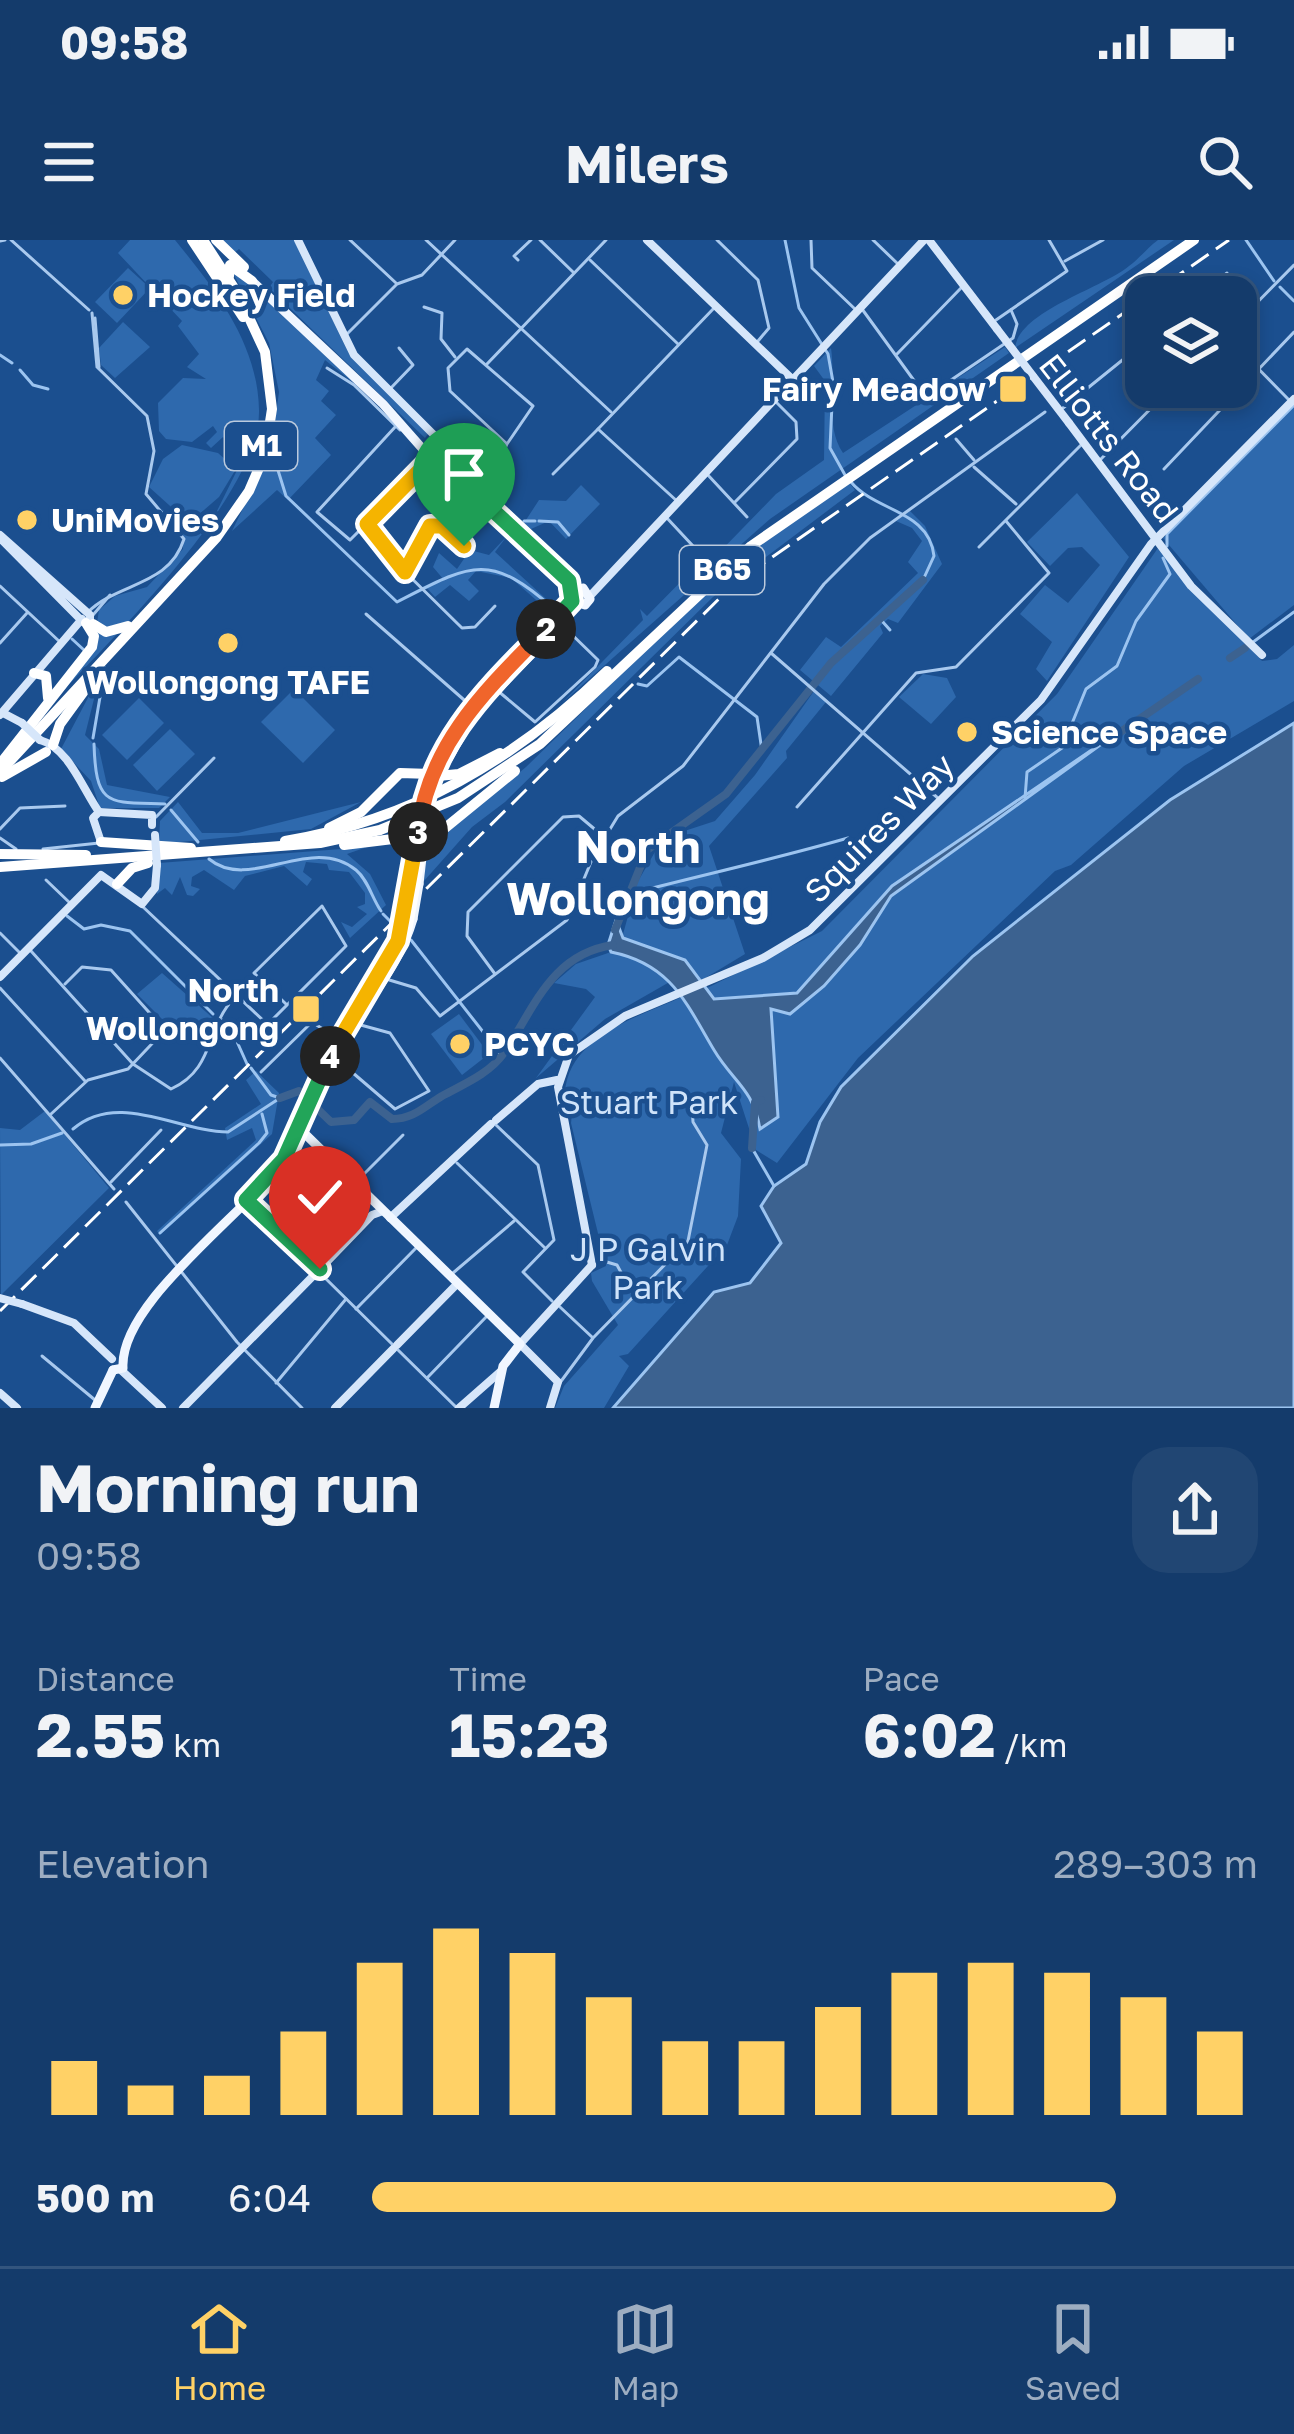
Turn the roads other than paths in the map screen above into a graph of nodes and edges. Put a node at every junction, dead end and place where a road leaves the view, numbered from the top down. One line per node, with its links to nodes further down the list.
1 (5, 240): 93 (street)
2 (197, 240): 24 (highway); 95 (highway, M1)
3 (216, 240): 30 (highway)
4 (298, 240): 41 (main road)
5 (350, 240): 31 (street)
6 (426, 240): 20 (street)
7 (455, 240): 20 (street)
8 (531, 240): 21 (street)
9 (540, 240): 27 (street)
10 (606, 240): 22 (street)
11 (647, 240): 34 (main road)
12 (717, 240): 44 (street)
13 (811, 240): 36 (street)
14 (873, 240): 26 (street)
15 (926, 240): 26 (main road); 32 (main road, Elliotts Road)
16 (1049, 240): 23 (street)
17 (1103, 240): 23 (street)
18 (1183, 240): 68 (highway, B65)
19 (1194, 240): 68 (highway, B65)
20 (441, 255): 31 (street); 39 (street)
21 (514, 256)
22 (589, 258): 27 (street); 43 (street)
23 (1065, 261): 37 (street)
24 (217, 262): 30 (highway); 42 (highway, M1)
25 (1294, 265): 33 (street)
26 (900, 266): 36 (main road)
27 (574, 273): 39 (street)
28 (1227, 273): 29 (street)
29 (1223, 276)
30 (254, 280): 42 (highway); 65 (main road)
31 (397, 284): 41 (street)
32 (963, 286): 38 (main road, Elliotts Road); 46 (street)
33 (1257, 303)
34 (716, 305): 43 (street); 44 (main road)
35 (424, 307): 48 (street)
36 (860, 310): 46 (street); 52 (main road)
37 (1011, 310): 38 (street); 46 (street)
38 (995, 326): 63 (main road, Elliotts Road, bridge)
39 (523, 327): 49 (street); 59 (street)
40 (1294, 332): 51 (street)
41 (345, 337): 53 (main road)
42 (262, 343): 96 (highway, M1)
43 (678, 344): 59 (street)
44 (755, 344): 52 (main road)
45 (399, 348): 53 (street)
46 (895, 356)
47 (1125, 358): 56 (street)
48 (457, 359): 49 (street); 64 (street)
49 (487, 364): 64 (street)
50 (327, 368): 60 (street)
51 (1258, 368): 55 (street); 69 (street)
52 (794, 381): 54 (main road)
53 (388, 392): 65 (main road)
54 (775, 401): 70 (main road); 74 (street)
55 (1293, 401): 81 (main road, Squires Way)
56 (1064, 408)
57 (1151, 408): 66 (street)
58 (1045, 412): 67 (street)
59 (613, 413): 61 (street)
60 (396, 425): 65 (street); 79 (street)
61 (598, 429): 71 (street); 73 (street)
62 (956, 439): 67 (street)
63 (1083, 442): 66 (main road, Elliotts Road); 75 (street)
64 (507, 444): 72 (street)
65 (431, 455): 72 (main road); 79 (street); 85 (main road)
66 (1098, 462): 81 (main road, Elliotts Road)
67 (974, 464): 75 (street); 99 (street)
68 (857, 467): 103 (highway, B65)
69 (1163, 469)
70 (706, 473): 73 (main road); 74 (street)
71 (553, 474)
72 (486, 492): 89 (main road)
73 (677, 502): 76 (main road)
74 (736, 502): 77 (street)
75 (1017, 504): 78 (street)
76 (664, 516): 84 (street); 89 (main road)
77 (747, 517)
78 (1006, 521): 83 (street); 107 (street)
79 (367, 524): 86 (street)
80 (0, 536): 93 (main road)
81 (1156, 538): 100 (main road, Elliotts Road); 112 (main road, Squires Way)
82 (464, 546): 86 (street)
83 (979, 547)
84 (707, 561)
85 (546, 563): 88 (street); 89 (main road)
86 (405, 572): 90 (street)
87 (0, 586): 91 (street)
88 (560, 589)
89 (580, 595): 94 (main road); 102 (main road)
90 (496, 606)
91 (28, 612): 97 (street); 98 (street)
92 (366, 614): 105 (street)
93 (85, 620): 95 (highway); 98 (main road); 104 (highway)
94 (560, 624): 102 (main road); 102 (street)
95 (128, 626): 110 (highway, M1)
96 (121, 641): 108 (highway); 110 (highway, M1)
97 (0, 643)
98 (62, 643): 101 (main road)
99 (771, 652): 107 (street); 119 (street)
100 (1262, 655)
101 (34, 673): 104 (highway); 106 (main road)
102 (498, 686): 105 (main road)
103 (595, 688): 111 (highway, B65); 118 (highway, B65); 123 (highway); 124 (highway)
104 (44, 706): 110 (highway)
105 (474, 709): 111 (main road)
106 (6, 711): 108 (main road, bridge)
107 (863, 731): 112 (street); 114 (street)
108 (51, 749): 110 (highway); 115 (main road)
109 (214, 758): 116 (street)
110 (0, 772)
111 (435, 775): 118 (main road, bridge); 123 (highway)
112 (940, 800): 147 (main road, Squires Way)
113 (65, 806): 117 (street)
114 (796, 807)
115 (98, 817): 116 (main road); 121 (main road)
116 (153, 824): 130 (main road, bridge)
117 (0, 829)
118 (421, 836): 122 (main road); 131 (main road, bridge); 131 (main road, bridge)
119 (604, 837): 134 (street); 134 (street)
120 (0, 838): 121 (street)
121 (100, 838): 125 (highway)
122 (401, 838): 124 (highway)
123 (298, 839): 125 (highway)
124 (281, 849): 125 (highway)
125 (194, 852): 126 (highway); 128 (highway)
126 (0, 860)
127 (46, 880): 129 (street)
128 (117, 884): 129 (main road); 130 (main road)
129 (71, 904): 133 (main road)
130 (142, 904): 139 (street)
131 (407, 931): 136 (main road)
132 (0, 933): 133 (street)
133 (25, 951): 135 (main road); 137 (street)
134 (496, 975): 136 (street)
135 (0, 977)
136 (384, 978): 141 (main road); 142 (main road)
137 (63, 986): 145 (street); 145 (street)
138 (0, 988): 148 (street)
139 (236, 997): 140 (street); 145 (street)
140 (287, 1005): 140 (street)
141 (356, 1024): 142 (main road); 143 (street)
142 (340, 1042): 143 (main road); 146 (street)
143 (333, 1057): 152 (main road)
144 (0, 1058): 150 (street)
145 (133, 1064): 148 (street)
146 (261, 1072)
147 (557, 1080): 151 (main road); 165 (main road)
148 (86, 1082): 150 (street)
149 (692, 1105): 171 (street)
150 (51, 1114): 153 (street)
151 (495, 1123): 155 (main road); 164 (street)
152 (300, 1129): 156 (main road); 157 (main road)
153 (161, 1130)
154 (403, 1135): 156 (street)
155 (452, 1158): 160 (main road); 161 (street)
156 (355, 1184): 160 (main road)
157 (246, 1200): 166 (main road); 167 (street)
158 (126, 1202): 166 (street)
159 (316, 1208): 162 (street)
160 (380, 1212): 162 (main road); 163 (main road)
161 (515, 1219): 164 (street); 168 (street)
162 (348, 1240): 167 (main road)
163 (418, 1246): 168 (main road); 173 (street)
164 (546, 1249): 172 (street)
165 (595, 1260): 171 (street); 172 (main road)
166 (180, 1268): 175 (main road); 180 (street)
167 (318, 1271): 170 (street); 180 (main road)
168 (453, 1280): 174 (main road); 179 (main road)
169 (0, 1298): 177 (main road, bridge)
170 (346, 1299): 173 (street); 186 (street)
171 (636, 1299): 176 (street)
172 (559, 1300): 176 (street); 178 (main road)
173 (356, 1309): 179 (street)
174 (489, 1314): 178 (main road); 184 (street)
175 (135, 1329): 177 (main road); 182 (main road)
176 (593, 1338): 185 (street)
177 (97, 1344): 182 (main road)
178 (520, 1344): 183 (main road); 185 (main road)
179 (395, 1347): 184 (street); 195 (main road)
180 (242, 1348): 186 (street); 193 (main road)
181 (42, 1356): 190 (street)
182 (117, 1364): 190 (main road); 192 (main road)
183 (501, 1371): 187 (main road); 188 (main road)
184 (427, 1378): 196 (street)
185 (563, 1381): 198 (main road)
186 (276, 1383): 194 (street)
187 (484, 1383): 188 (main road); 196 (main road)
188 (497, 1389): 197 (main road)
189 (2, 1398): 191 (main road)
190 (98, 1405)
191 (17, 1408)
192 (162, 1408)
193 (184, 1408)
194 (302, 1408)
195 (335, 1408)
196 (458, 1408)
197 (494, 1408)
198 (550, 1408)

